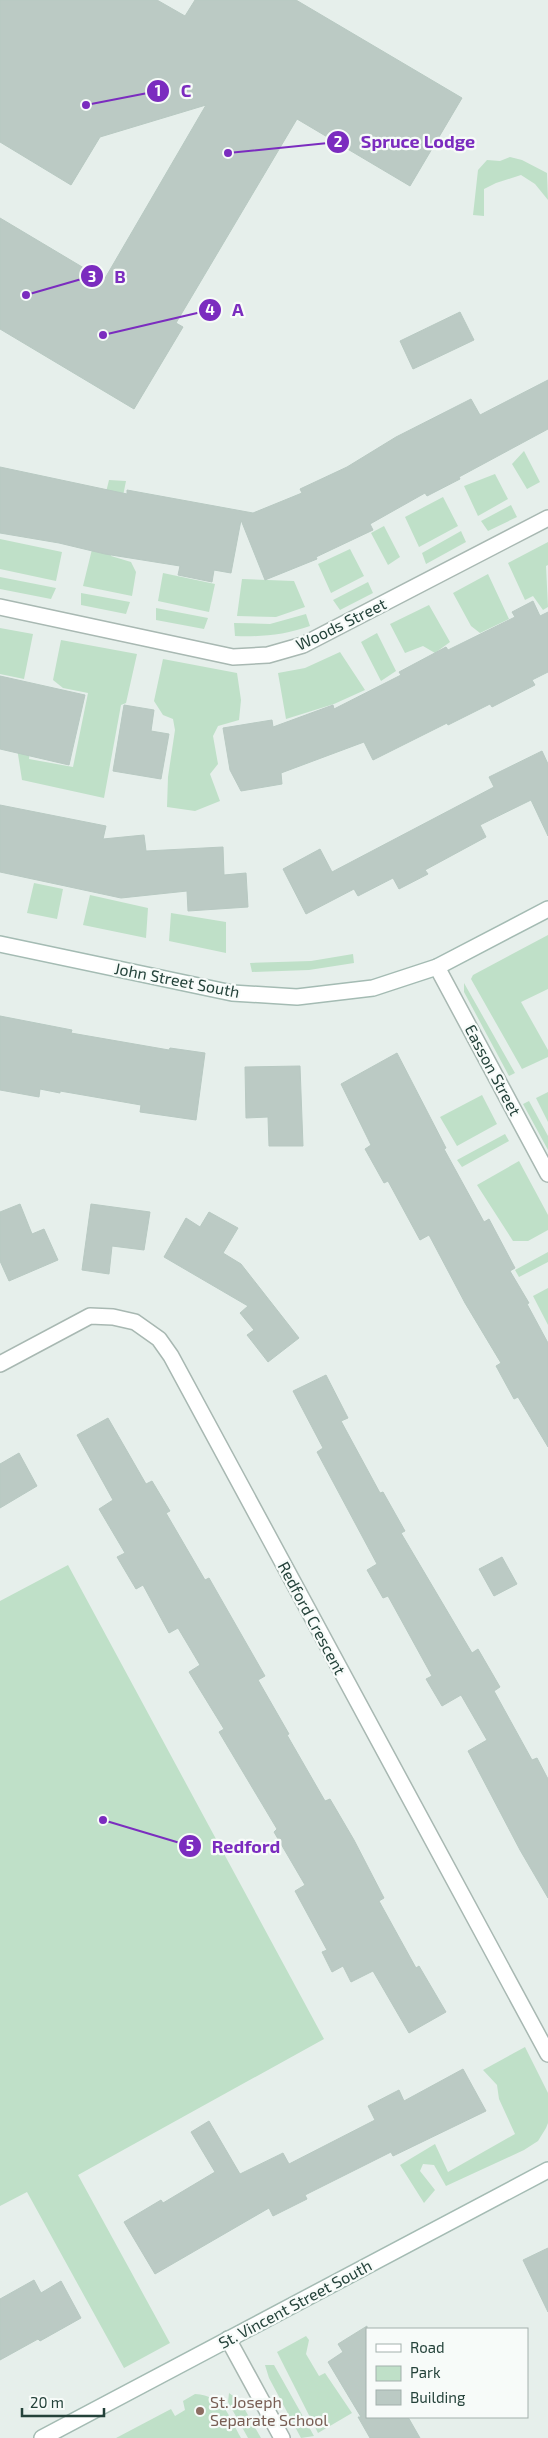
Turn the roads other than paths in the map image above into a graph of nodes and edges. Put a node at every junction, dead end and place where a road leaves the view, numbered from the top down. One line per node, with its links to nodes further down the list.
1 (548, 518): 2 (street, Woods Street)
2 (0, 607)
3 (548, 909): 5 (street, John Street South)
4 (0, 944): 5 (street, John Street South)
5 (437, 967): 6 (street, Easson Street)
6 (548, 1174)
7 (0, 1364): 8 (street, Redford Crescent)
8 (548, 2054)
9 (548, 2170): 10 (street, St. Vincent Street South)
10 (228, 2339): 11 (street, St. Vincent Street South); 12 (street)
11 (42, 2438)
12 (282, 2438)

